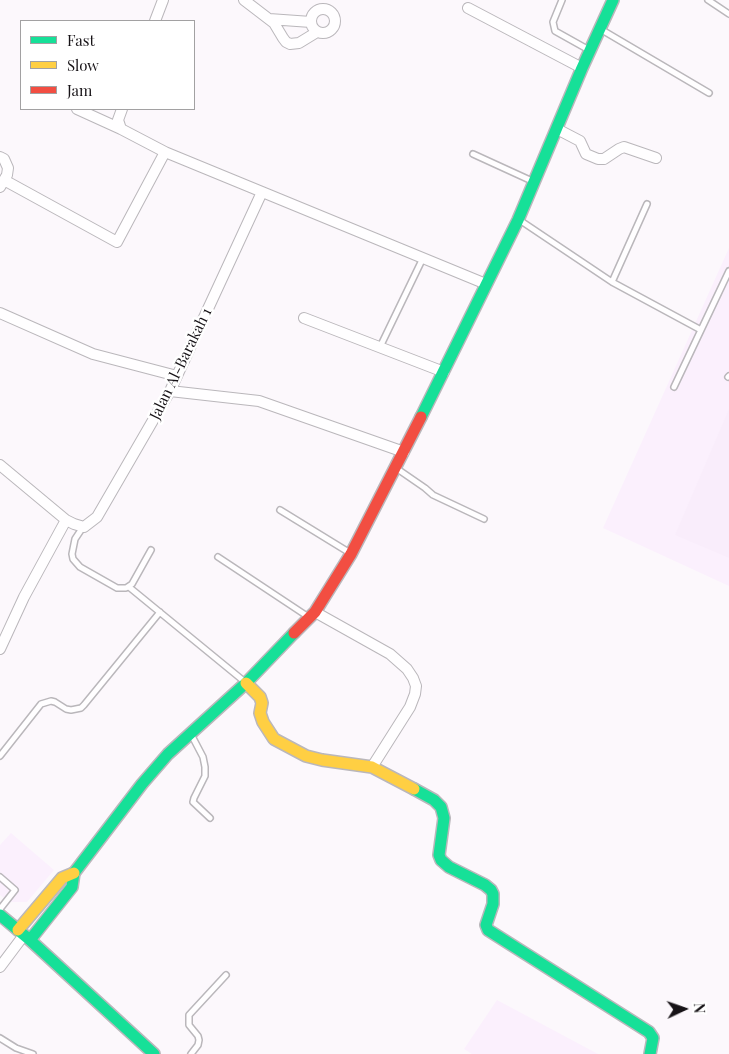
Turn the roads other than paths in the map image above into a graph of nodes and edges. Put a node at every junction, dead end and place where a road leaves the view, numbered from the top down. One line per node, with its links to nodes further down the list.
1 (163, 0): 9 (street)
2 (244, 0): 8 (street)
3 (562, 0): 13 (lane)
4 (613, 0): 11 (street)
5 (708, 0): 7 (lane)
6 (468, 8): 14 (street)
7 (729, 14)
8 (269, 19): 10 (street); 12 (street)
9 (155, 20)
10 (311, 22): 12 (street); 12 (street)
11 (600, 29): 13 (street); 15 (lane)
12 (317, 32)
13 (590, 50): 14 (street)
14 (582, 68): 18 (street)
15 (709, 93)
16 (79, 110): 19 (street)
17 (122, 110): 19 (street)
18 (557, 128): 23 (street); 24 (street)
19 (121, 129): 20 (street)
20 (165, 152): 25 (street); 26 (street)
21 (473, 154): 24 (lane)
22 (0, 157): 25 (street)
23 (656, 158)
24 (534, 182): 28 (street)
25 (2, 184)
26 (262, 192): 29 (street); 38 (street, Jalan Al-Barakah 1)
27 (647, 204): 31 (lane)
28 (518, 220): 31 (lane); 32 (street)
29 (422, 258): 32 (street); 36 (lane)
30 (729, 271): 35 (lane)
31 (612, 282): 35 (lane)
32 (486, 284): 37 (street)
33 (0, 313): 38 (street)
34 (304, 318): 36 (street)
35 (702, 330): 39 (lane)
36 (380, 347): 37 (street)
37 (444, 372): 41 (street)
38 (177, 376): 40 (street, Jalan Al-Barakah 1)
39 (674, 387)
40 (170, 391): 41 (street); 47 (street, Jalan Al-Barakah 1)
41 (404, 452): 43 (street)
42 (0, 465): 46 (street)
43 (396, 468): 45 (lane); 49 (street)
44 (280, 510): 49 (lane)
45 (484, 519)
46 (66, 520): 47 (street); 54 (street)
47 (84, 527): 51 (lane)
48 (151, 550): 51 (lane)
49 (351, 554): 53 (street)
50 (218, 557): 53 (lane)
51 (129, 587): 52 (lane)
52 (160, 612): 55 (lane); 57 (lane)
53 (312, 615): 55 (street); 58 (street)
54 (0, 649)
55 (246, 682): 56 (street); 58 (street)
56 (190, 733): 59 (lane); 63 (street)
57 (0, 756)
58 (372, 767): 70 (street)
59 (210, 818)
60 (0, 877): 61 (lane)
61 (0, 909)
62 (0, 915): 63 (street)
63 (24, 935): 64 (street); 68 (street)
64 (0, 967)
65 (226, 975): 69 (lane)
66 (0, 1038): 67 (lane)
67 (32, 1054)
68 (154, 1054)
69 (190, 1054)
70 (650, 1054)

